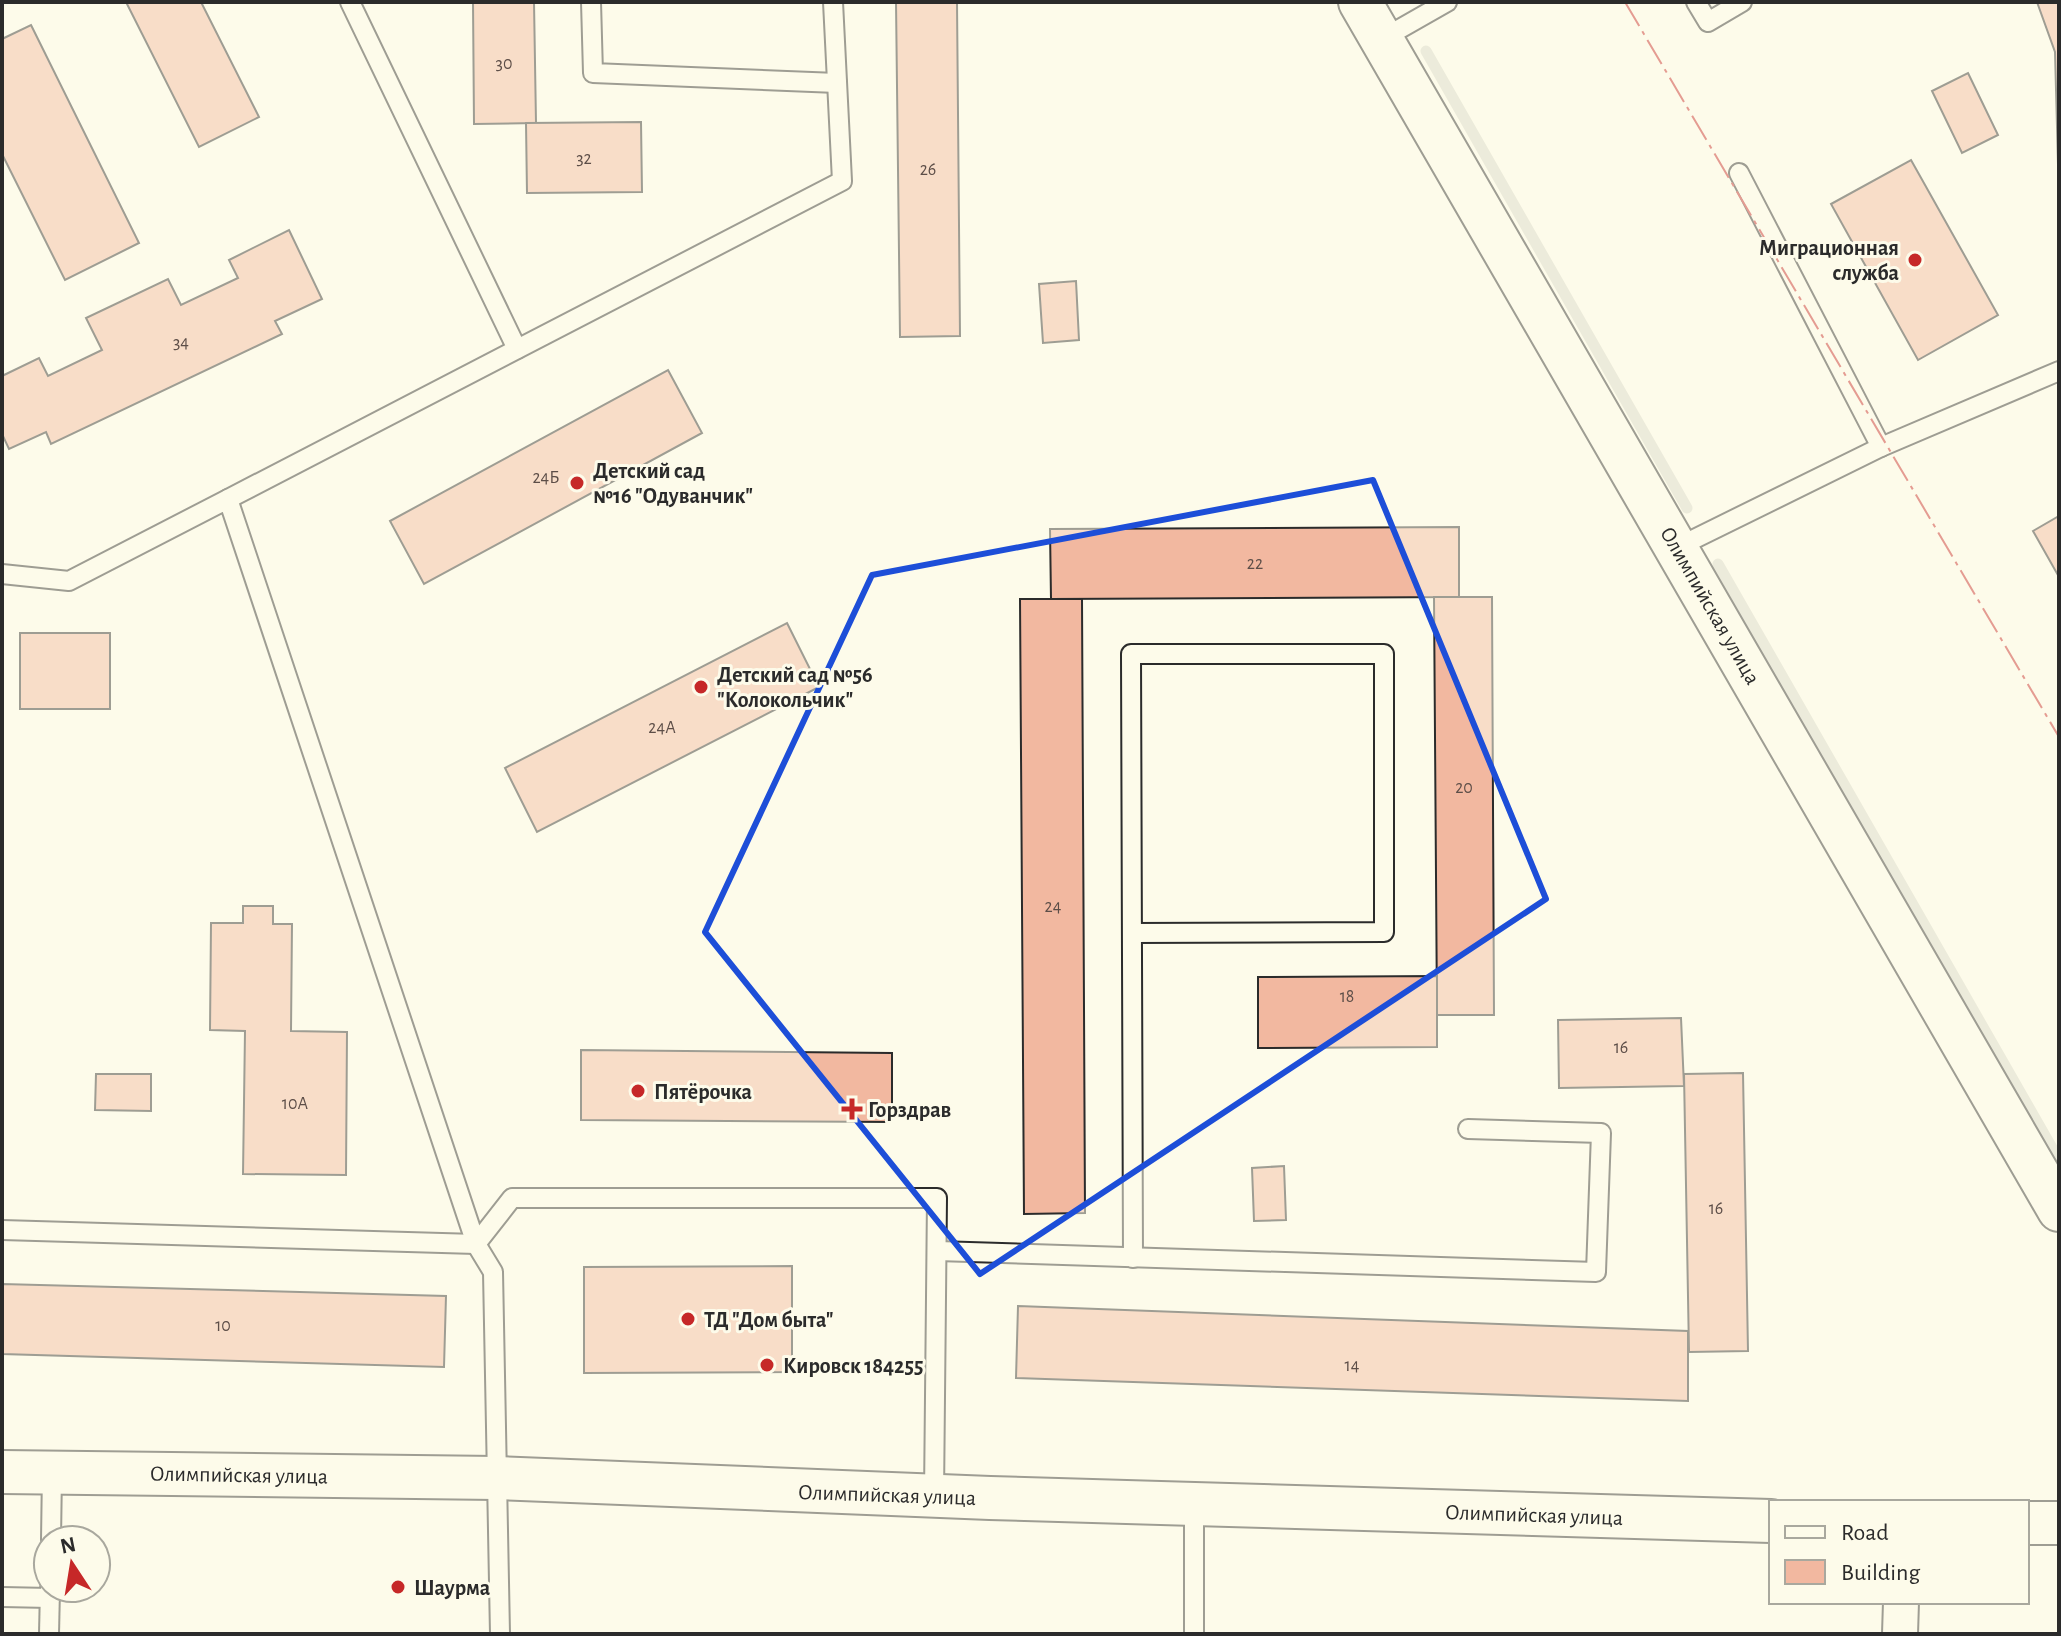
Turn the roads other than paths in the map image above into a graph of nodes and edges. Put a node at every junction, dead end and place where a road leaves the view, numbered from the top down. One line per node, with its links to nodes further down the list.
1 (350, 2): 11 (lane)
2 (591, 2): 9 (lane)
3 (833, 2): 9 (lane)
4 (1360, 2): 8 (street, Олимпийская улица)
5 (1447, 2): 8 (lane)
6 (1696, 2): 7 (lane)
7 (1742, 2)
8 (1382, 39): 15 (street, Олимпийская улица)
9 (837, 83): 11 (lane)
10 (1739, 173): 13 (lane)
11 (517, 349): 14 (lane)
12 (2059, 371): 13 (lane)
13 (1881, 447): 15 (lane)
14 (228, 499): 16 (lane); 21 (lane)
15 (1678, 547): 19 (street, Олимпийская улица)
16 (2, 574)
17 (1132, 933): 17 (lane); 23 (lane)
18 (1468, 1129): 23 (lane)
19 (2059, 1210)
20 (2, 1230): 21 (lane)
21 (476, 1244): 22 (lane); 26 (lane)
22 (937, 1251): 23 (lane); 27 (lane)
23 (1133, 1258)
24 (2, 1472): 25 (street, Олимпийская улица)
25 (52, 1472): 26 (street, Олимпийская улица); 32 (lane)
26 (496, 1478): 27 (street, Олимпийская улица); 38 (lane)
27 (934, 1496): 28 (street, Олимпийская улица)
28 (1194, 1504): 29 (street, Олимпийская улица); 39 (lane)
29 (1769, 1521)
30 (2029, 1523): 31 (street)
31 (2059, 1523)
32 (51, 1524)
33 (32, 1594): 34 (lane)
34 (2, 1597)
35 (50, 1604): 37 (lane)
36 (1901, 1604): 40 (street)
37 (49, 1634)
38 (500, 1634)
39 (1194, 1634)
40 (1900, 1634)

